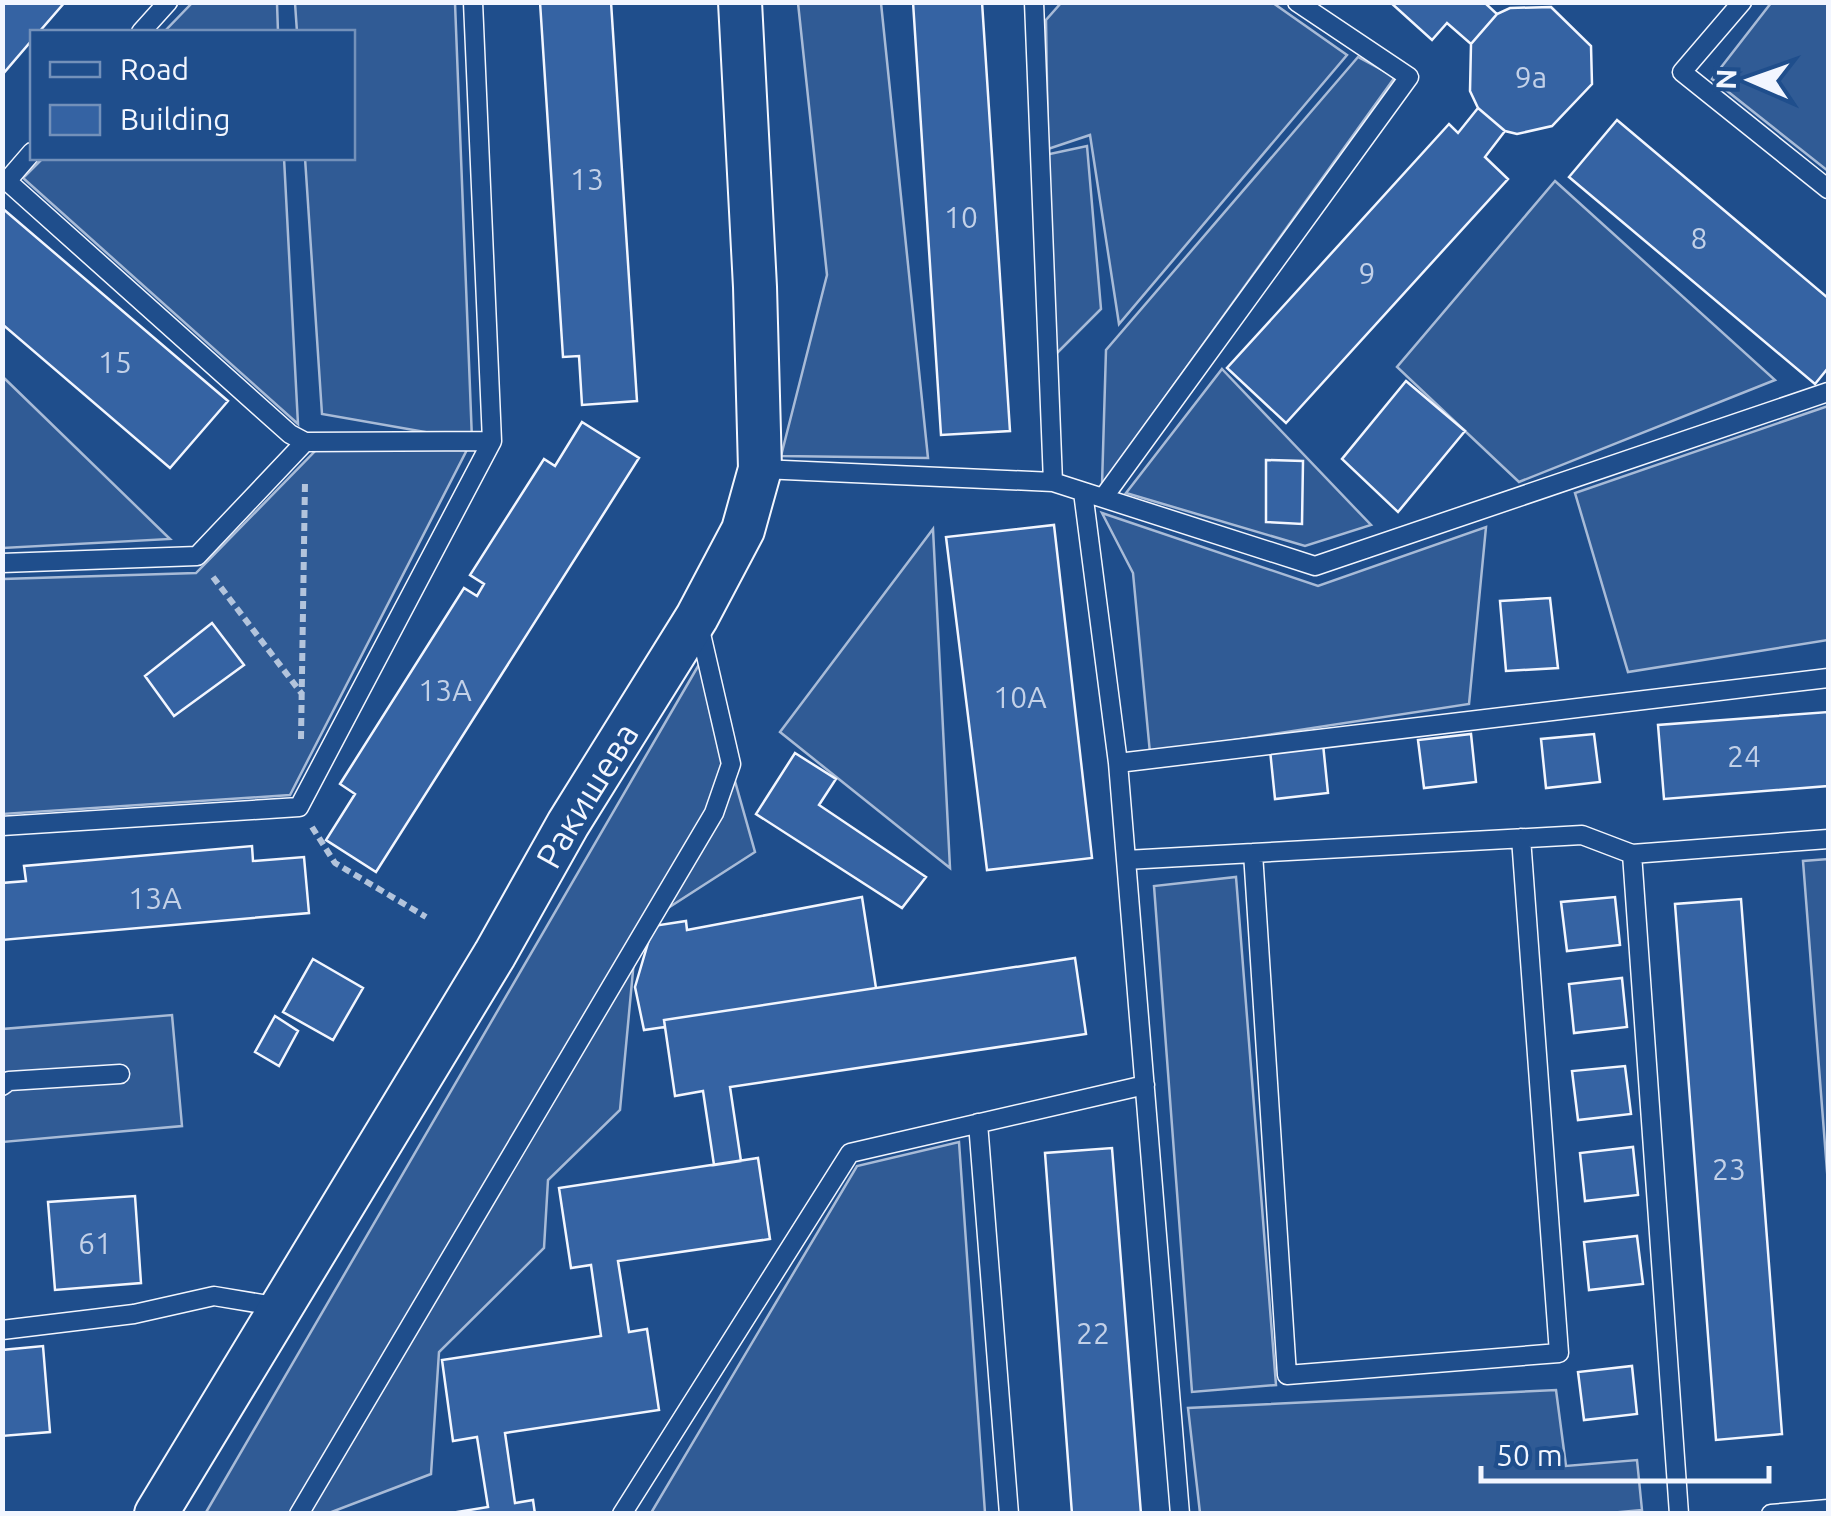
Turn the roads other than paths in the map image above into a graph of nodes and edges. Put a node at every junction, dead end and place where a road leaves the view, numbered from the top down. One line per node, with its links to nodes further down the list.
1 (168, 2): 7 (lane)
2 (472, 2): 11 (lane)
3 (740, 2): 13 (street, Ракишева)
4 (1034, 2): 14 (lane)
5 (1297, 2): 16 (lane)
6 (1742, 2): 9 (lane)
7 (143, 30)
8 (30, 154): 12 (lane)
9 (1828, 189)
10 (1828, 392): 16 (lane)
11 (492, 440): 12 (lane); 21 (lane)
12 (306, 442): 17 (lane)
13 (760, 469): 14 (lane); 18 (street, Ракишева)
14 (1053, 482): 15 (lane)
15 (1083, 492): 16 (lane); 20 (lane)
16 (1102, 498)
17 (2, 564)
18 (697, 618): 31 (street, Ракишева); 35 (lane)
19 (1828, 678): 20 (lane)
20 (1118, 763): 26 (lane)
21 (2, 826)
22 (1521, 838): 24 (lane); 24 (lane); 25 (lane)
23 (1828, 839): 25 (lane)
24 (1253, 853): 26 (lane)
25 (1632, 854): 39 (lane)
26 (1126, 860): 28 (lane)
27 (120, 1074): 29 (lane)
28 (1145, 1085): 30 (lane); 38 (lane)
29 (2, 1086)
30 (978, 1123): 36 (lane); 37 (lane)
31 (280, 1307): 32 (lane); 34 (street, Ракишева)
32 (2, 1330)
33 (1828, 1509): 40 (lane)
34 (156, 1514)
35 (299, 1514)
36 (622, 1514)
37 (1009, 1514)
38 (1180, 1514)
39 (1679, 1514)
40 (1771, 1514)

